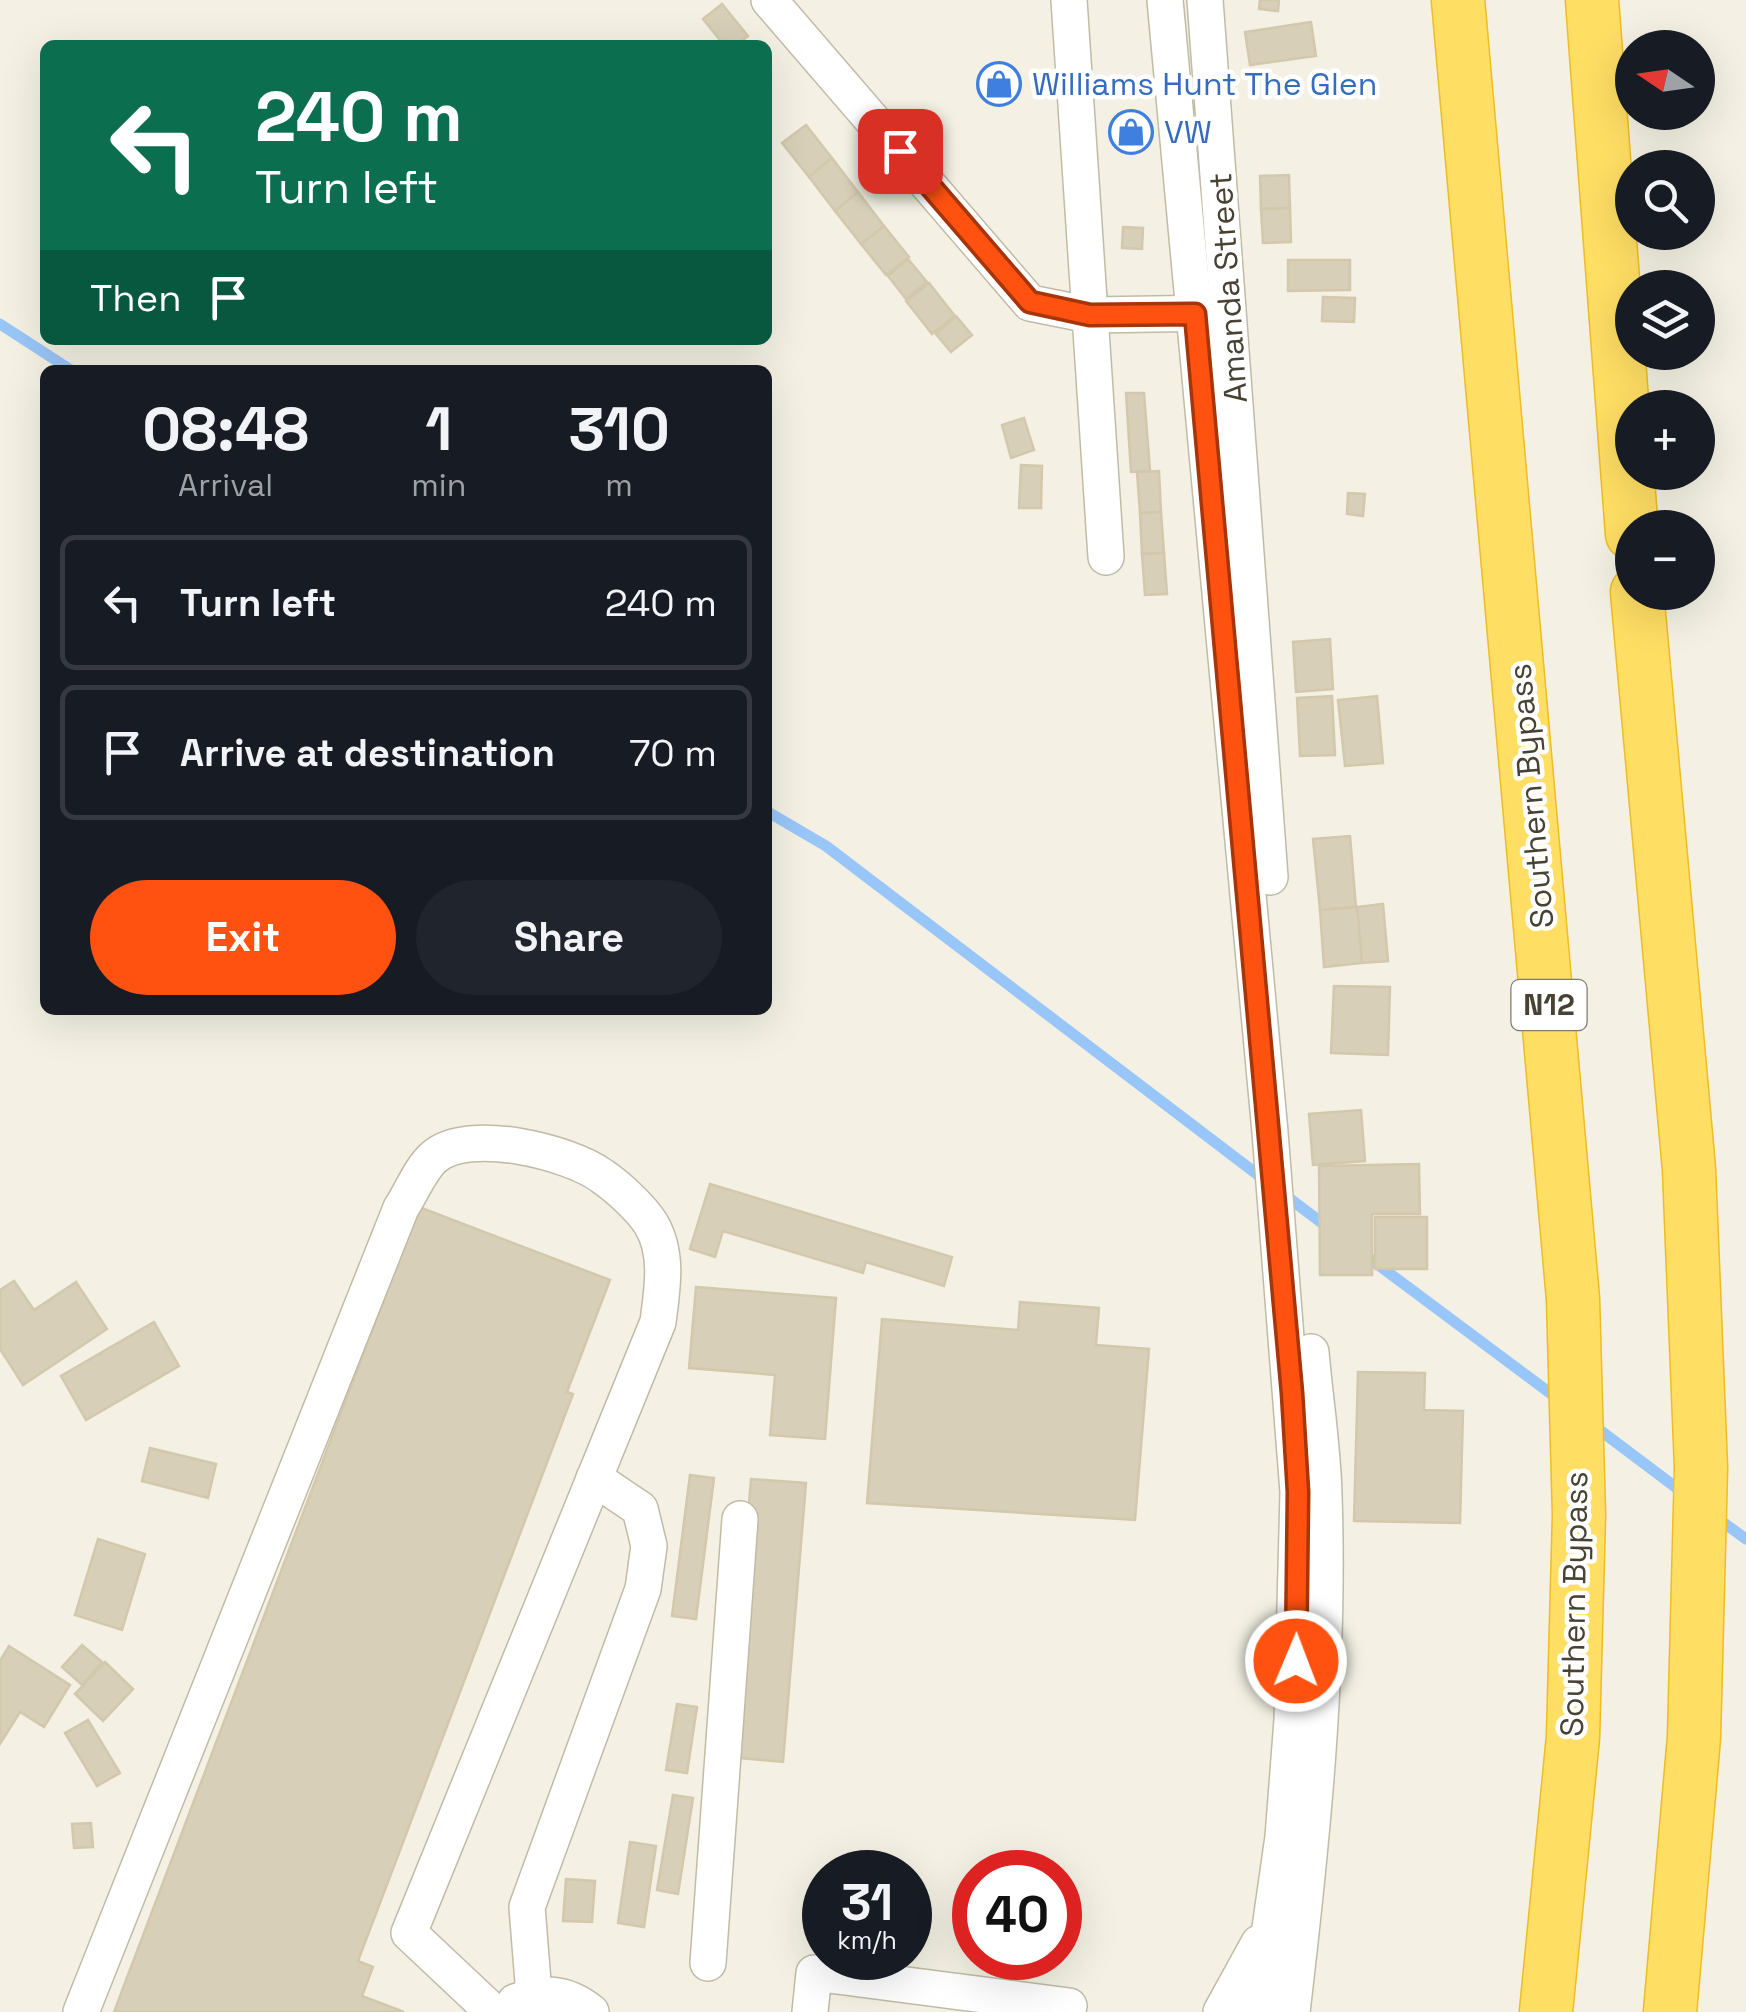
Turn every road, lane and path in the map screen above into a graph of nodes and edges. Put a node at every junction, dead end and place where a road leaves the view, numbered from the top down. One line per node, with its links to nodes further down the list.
1 (769, 0): 9 (street)
2 (1070, 0): 9 (street)
3 (1165, 0): 8 (street, Amanda Street)
4 (1206, 0): 7 (street, Amanda Street)
5 (1458, 0): 27 (highway, Southern Bypass / N12)
6 (1592, 5): 10 (highway)
7 (1230, 313): 8 (street); 26 (street, Amanda Street)
8 (1195, 314): 9 (street); 15 (street, Amanda Street)
9 (1090, 315): 11 (street)
10 (1630, 510)
11 (1106, 557)
12 (1639, 610): 28 (highway)
13 (594, 1478): 17 (street); 19 (street); 20 (street)
14 (740, 1519): 16 (street)
15 (1273, 1915): 24 (street); 25 (street, Amanda Street)
16 (708, 1963)
17 (534, 1994): 21 (street); 22 (street)
18 (1068, 2006): 23 (street)
19 (81, 2012)
20 (493, 2012)
21 (502, 2012)
22 (590, 2012)
23 (810, 2012)
24 (1220, 2012)
25 (1258, 2012)
26 (1292, 2012)
27 (1546, 2012)
28 (1670, 2012)

